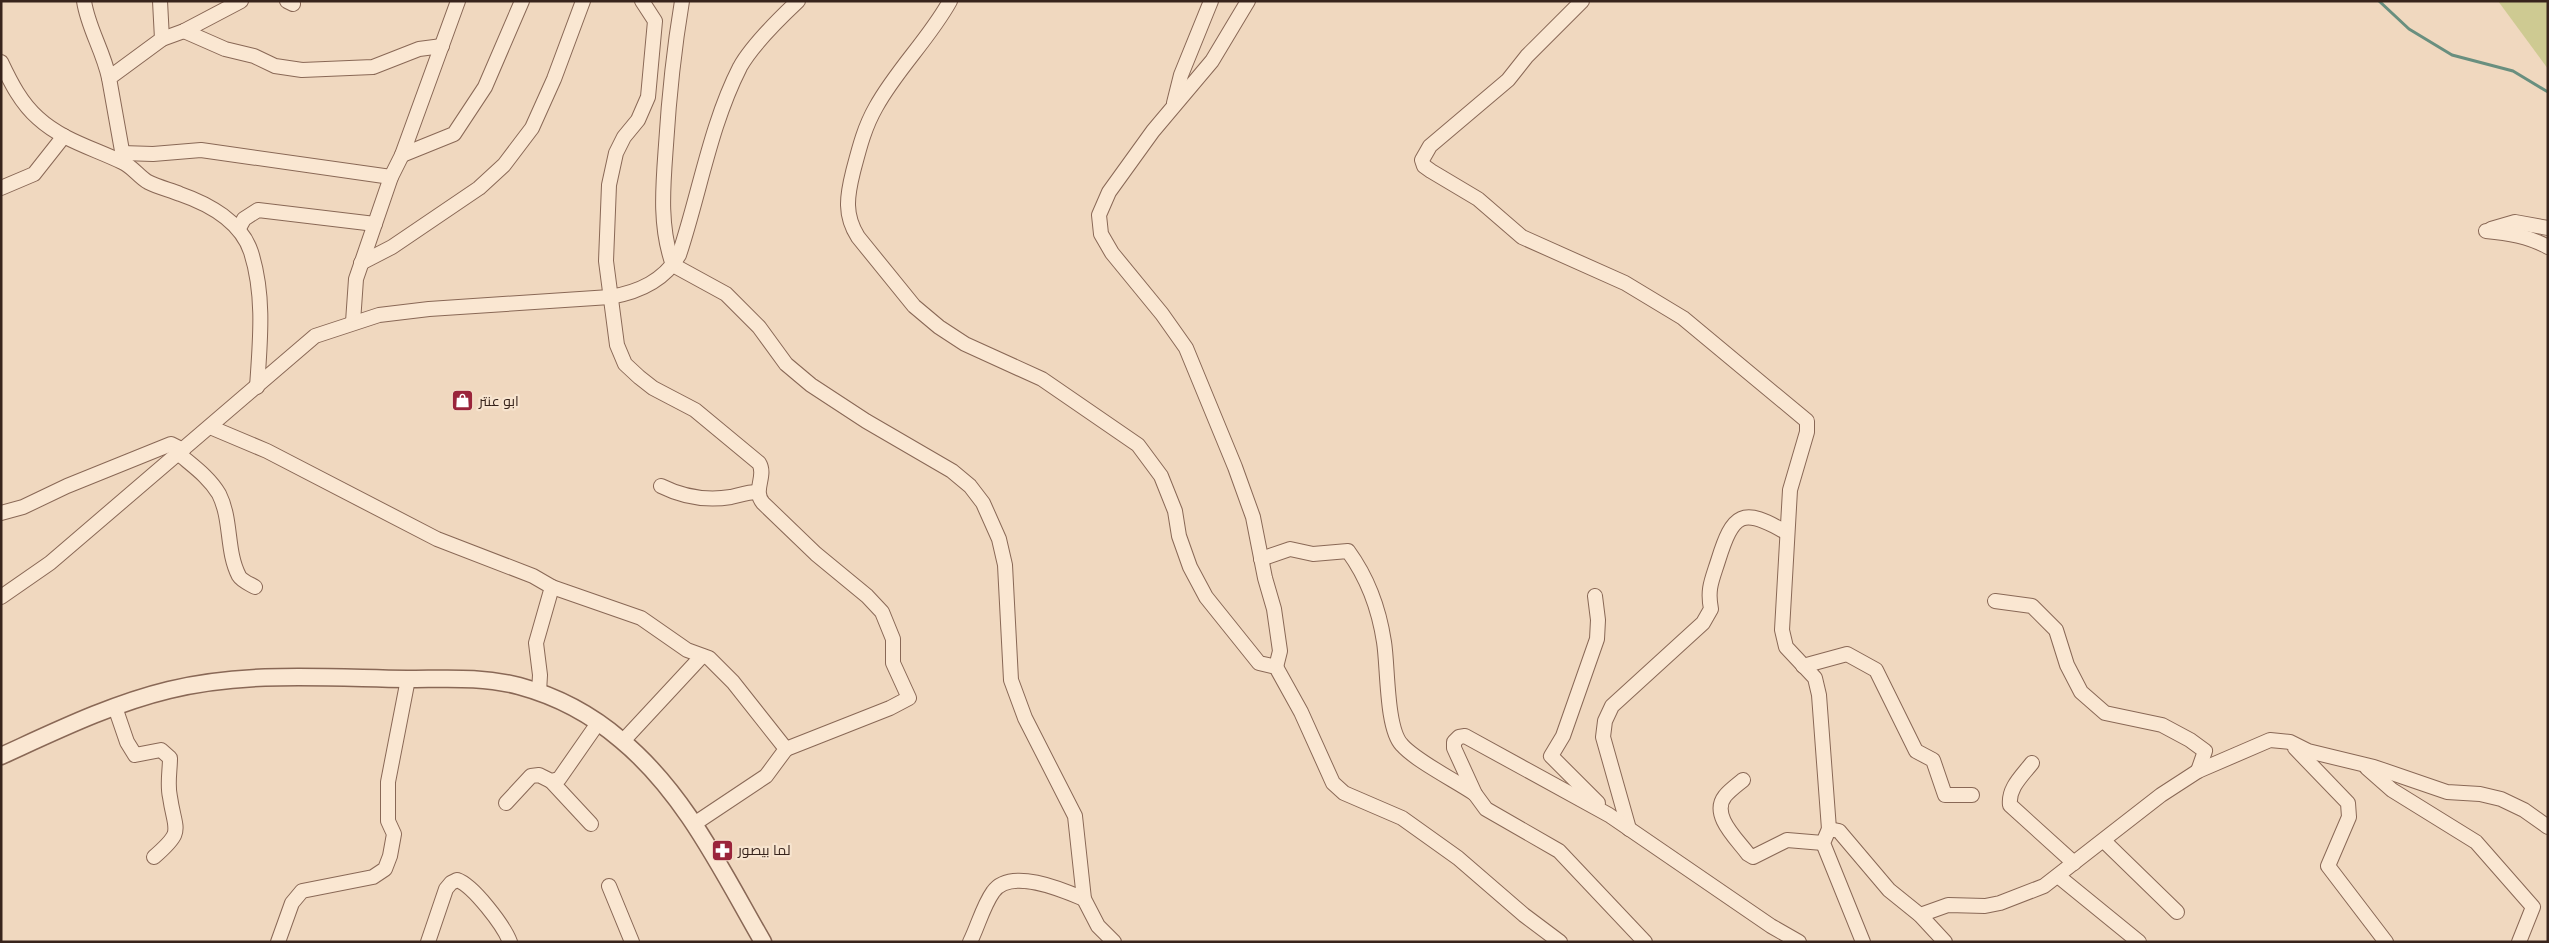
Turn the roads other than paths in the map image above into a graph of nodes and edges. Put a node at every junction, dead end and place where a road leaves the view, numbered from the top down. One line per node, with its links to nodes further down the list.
1 (84, 1): 18 (street)
2 (160, 1): 15 (street)
3 (241, 1): 14 (street)
4 (458, 1): 16 (street)
5 (522, 1): 21 (street)
6 (583, 1): 29 (street)
7 (682, 1): 30 (street)
8 (798, 1): 30 (street)
9 (950, 1): 48 (street)
10 (1211, 1): 19 (street)
11 (1248, 1): 19 (street)
12 (1582, 1): 39 (street)
13 (639, 2): 31 (street)
14 (184, 31): 15 (street); 16 (street)
15 (162, 39): 18 (street)
16 (442, 46): 21 (street)
17 (3, 69): 20 (street)
18 (108, 78): 22 (street)
19 (1172, 108): 40 (street)
20 (64, 136): 22 (street); 24 (street)
21 (402, 155): 23 (street)
22 (123, 158): 23 (street); 26 (street)
23 (391, 177): 25 (street)
24 (1, 188)
25 (375, 224): 26 (street); 29 (street)
26 (239, 228): 33 (street)
27 (2548, 228): 28 (street)
28 (2548, 247)
29 (361, 263): 32 (street)
30 (673, 265): 31 (street); 77 (street)
31 (610, 297): 32 (street); 37 (street)
32 (353, 322): 33 (street)
33 (257, 387): 34 (street)
34 (210, 427): 35 (street); 42 (street)
35 (181, 452): 38 (street); 41 (street); 44 (street)
36 (661, 486): 37 (street)
37 (758, 492): 55 (street)
38 (1, 513)
39 (1787, 533): 47 (street); 69 (street)
40 (1262, 559): 48 (street); 62 (street)
41 (255, 587)
42 (552, 587): 46 (street); 50 (street)
43 (1594, 596): 65 (street)
44 (1, 597)
45 (1996, 601): 59 (street)
46 (702, 656): 53 (street); 55 (street)
47 (1803, 666): 63 (street); 70 (street)
48 (1276, 667): 87 (street)
49 (408, 678): 50 (street); 51 (street); 80 (street)
50 (539, 692): 52 (street)
51 (115, 706): 56 (street); 73 (street)
52 (598, 723): 53 (street); 61 (street)
53 (623, 741): 67 (street)
54 (2290, 742): 58 (street); 59 (street); 93 (street)
55 (786, 749): 67 (street)
56 (1, 756)
57 (2032, 763): 74 (street)
58 (2362, 764): 68 (street); 94 (street)
59 (2198, 771): 71 (street)
60 (1743, 780): 72 (street)
61 (551, 781): 64 (street); 66 (street)
62 (1475, 794): 65 (street); 88 (street)
63 (1972, 795)
64 (506, 804)
65 (1609, 815): 69 (street)
66 (591, 824)
67 (694, 824): 84 (street)
68 (2548, 827)
69 (1630, 829): 89 (street)
70 (1829, 829): 72 (street); 79 (street)
71 (2104, 841): 74 (street); 78 (street)
72 (1823, 843): 90 (street)
73 (154, 857)
74 (2074, 863): 75 (street)
75 (2058, 876): 79 (street); 92 (street)
76 (609, 886): 83 (street)
77 (1084, 899): 85 (street); 86 (street)
78 (2177, 912)
79 (1920, 915): 91 (street)
80 (278, 942)
81 (428, 942): 82 (street)
82 (510, 942)
83 (632, 942)
84 (763, 942)
85 (970, 942)
86 (1114, 942)
87 (1560, 942)
88 (1645, 942)
89 (1799, 942)
90 (1863, 942)
91 (1945, 942)
92 (2139, 942)
93 (2386, 942)
94 (2520, 942)

